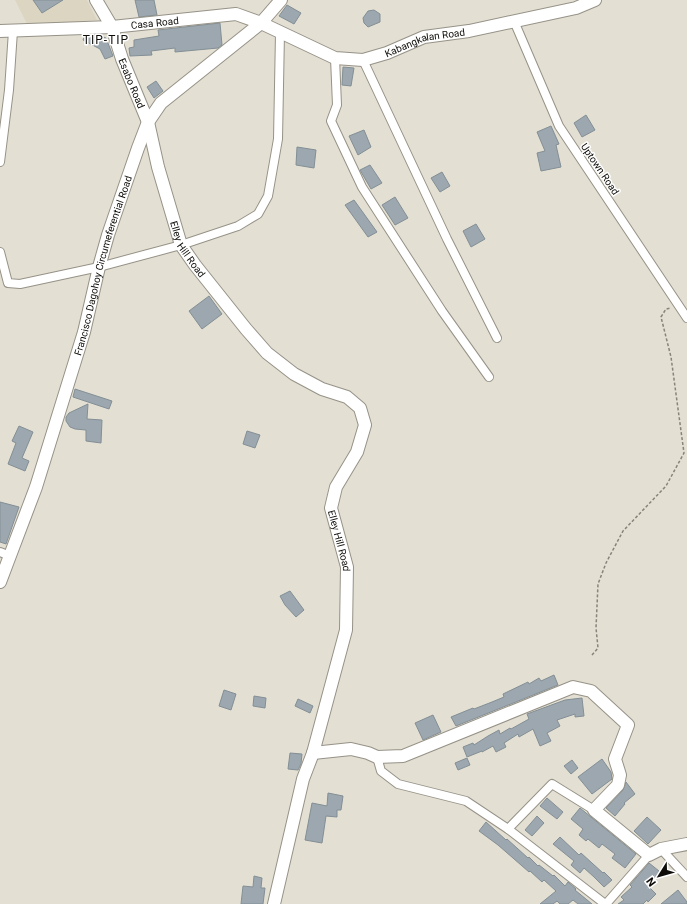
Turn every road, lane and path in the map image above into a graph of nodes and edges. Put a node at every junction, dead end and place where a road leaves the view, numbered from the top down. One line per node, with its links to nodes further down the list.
1 (96, 0): 6 (street, Esabo Road)
2 (282, 0): 5 (street, Francisco Dagohoy Circumeferential Road)
3 (595, 0): 4 (street, Kabangkalan Road)
4 (514, 21): 11 (street, Kabangkalan Road); 17 (street, Uptown Road)
5 (261, 23): 6 (street, Casa Road); 9 (street, Kabangkalan Road); 12 (street, Francisco Dagohoy Circumeferential Road)
6 (112, 27): 7 (street, Casa Road); 12 (street, Esabo Road)
7 (13, 31): 8 (street, Casa Road); 13 (street)
8 (0, 32)
9 (280, 33): 10 (street, Kabangkalan Road); 14 (street)
10 (335, 58): 11 (street, Kabangkalan Road); 20 (street)
11 (363, 60): 19 (street)
12 (148, 122): 14 (street, Elley Hill Road); 16 (street, Francisco Dagohoy Circumeferential Road)
13 (0, 162)
14 (181, 245): 16 (street); 24 (street, Elley Hill Road)
15 (0, 252): 16 (street)
16 (99, 267): 21 (street, Francisco Dagohoy Circumeferential Road)
17 (678, 305): 18 (street, Uptown Road); 23 (path)
18 (687, 318)
19 (497, 338)
20 (489, 377)
21 (5, 554): 22 (street, Francisco Dagohoy Circumeferential Road)
22 (0, 582)
23 (592, 655)
24 (313, 753): 25 (street); 32 (street, Elley Hill Road)
25 (377, 757): 26 (street); 27 (street)
26 (594, 810): 27 (street); 30 (street)
27 (508, 829): 33 (street)
28 (687, 844): 29 (street)
29 (662, 849): 30 (street); 31 (street)
30 (649, 855): 33 (street)
31 (687, 877)
32 (274, 904)
33 (606, 904)

